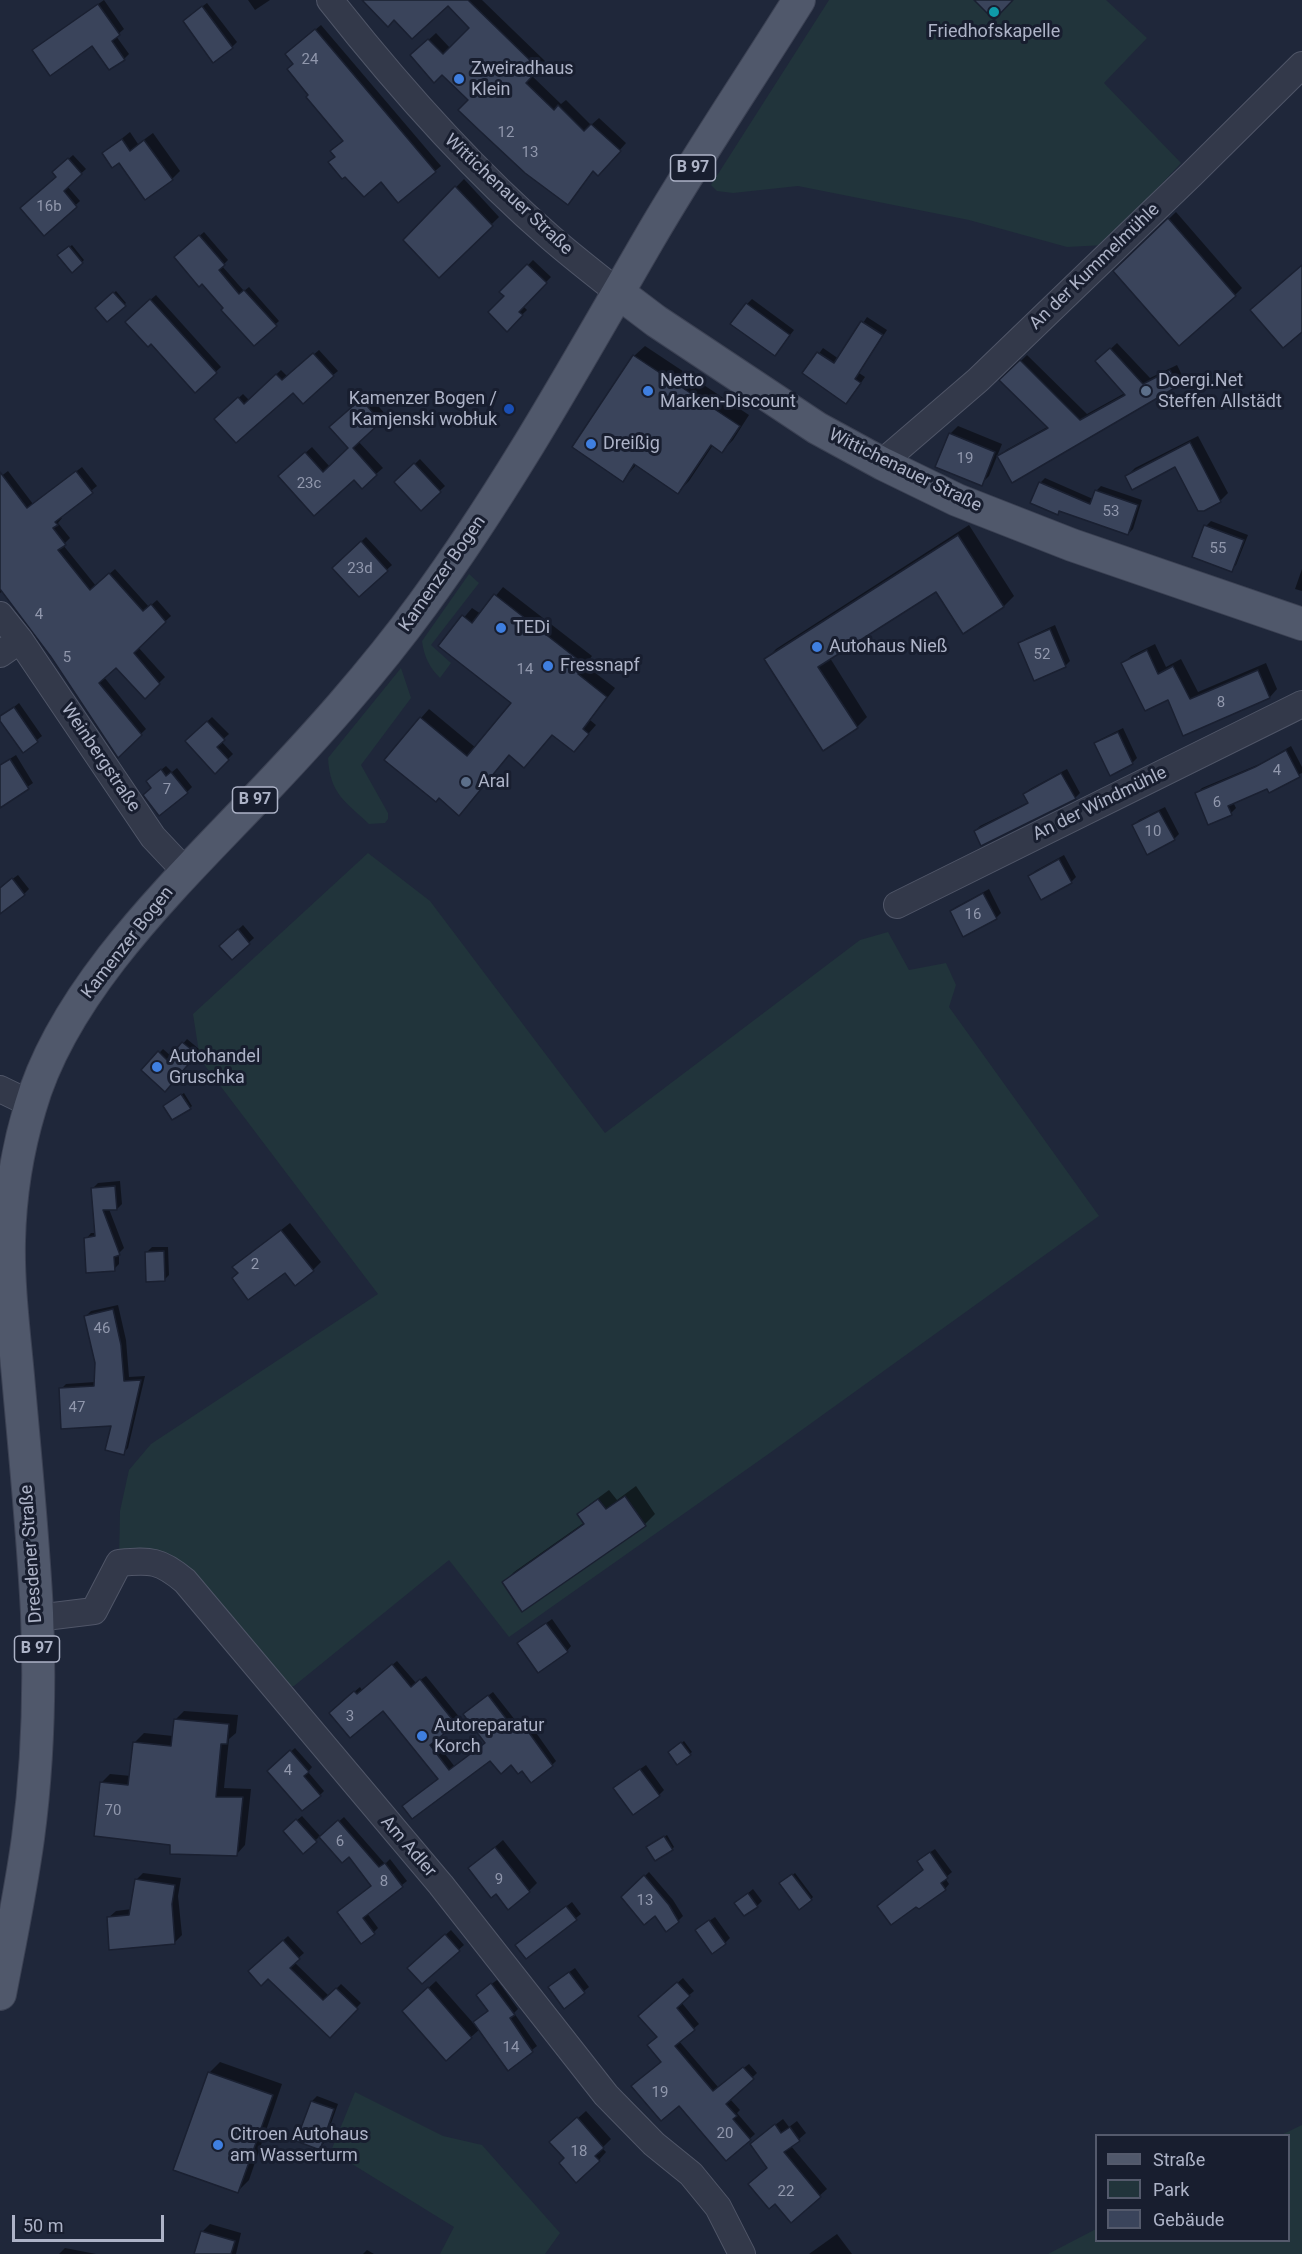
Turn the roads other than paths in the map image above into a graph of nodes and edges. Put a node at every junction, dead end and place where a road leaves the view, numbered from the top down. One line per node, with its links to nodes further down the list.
1 (330, 0): 4 (street, Wittichenauer Straße)
2 (799, 0): 4 (main road, Kamenzer Bogen / B 97)
3 (1302, 65): 5 (street, An der Kummelmühle)
4 (619, 293): 5 (main road, Wittichenauer Straße); 10 (main road, Kamenzer Bogen / B 97)
5 (883, 464): 7 (main road, Wittichenauer Straße)
6 (0, 615): 8 (street, Weinbergstraße)
7 (1302, 624)
8 (10, 647): 10 (street, Weinbergstraße)
9 (1302, 704): 11 (street, An der Windmühle)
10 (186, 872): 13 (main road, Kamenzer Bogen / B 97)
11 (897, 904)
12 (0, 1089): 13 (street)
13 (31, 1104): 14 (main road, Dresdener Straße / B 97)
14 (5, 1220): 15 (main road, Dresdener Straße / B 97)
15 (37, 1618): 16 (main road, Dresdener Straße / B 97); 17 (street, Am Adler)
16 (0, 1994)
17 (742, 2254)

